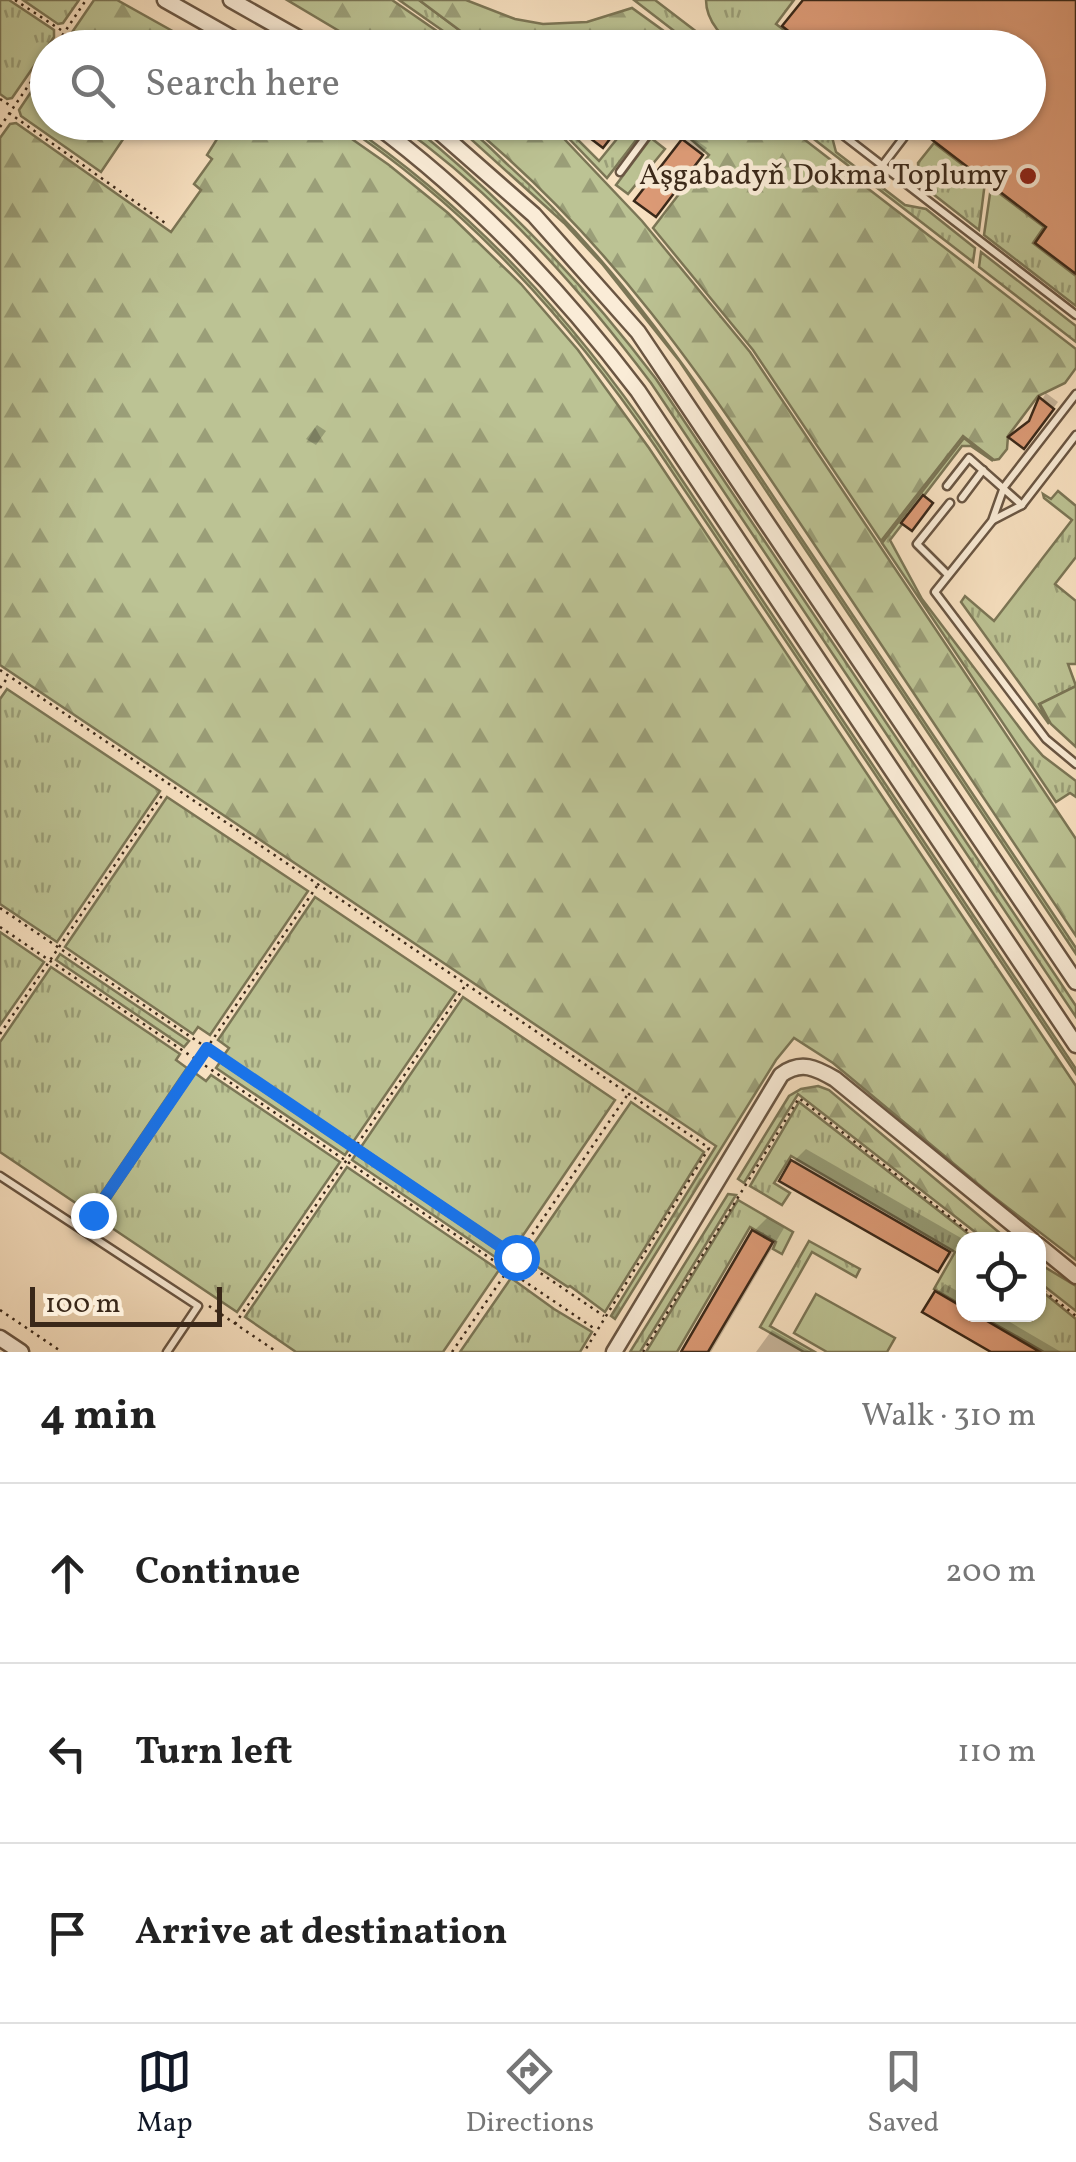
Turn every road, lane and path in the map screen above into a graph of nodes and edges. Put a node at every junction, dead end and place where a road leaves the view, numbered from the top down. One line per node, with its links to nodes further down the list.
1 (15, 0): 5 (path)
2 (86, 0): 6 (path)
3 (165, 0): 7 (street)
4 (232, 0): 8 (street)
5 (61, 30)
6 (65, 30)
7 (218, 30)
8 (284, 30)
9 (30, 83): 11 (path)
10 (0, 99): 11 (path)
11 (13, 108): 12 (path)
12 (10, 113): 13 (path); 14 (path)
13 (0, 127)
14 (30, 127)
15 (48, 140): 23 (path)
16 (394, 140): 48 (street)
17 (450, 140): 45 (street)
18 (644, 140): 22 (lane)
19 (849, 140): 21 (lane)
20 (902, 140): 21 (lane)
21 (882, 166): 24 (lane)
22 (620, 172)
23 (168, 225)
24 (1076, 315)
25 (1076, 394): 29 (lane)
26 (1076, 435): 32 (lane)
27 (983, 470): 28 (lane); 29 (lane); 30 (lane)
28 (946, 486)
29 (1004, 487): 32 (lane); 33 (lane)
30 (962, 498)
31 (950, 502): 34 (lane)
32 (1022, 505): 33 (lane)
33 (992, 521): 34 (lane)
34 (948, 575): 38 (lane)
35 (0, 670): 36 (path)
36 (8, 676): 37 (path); 40 (path)
37 (0, 688)
38 (1076, 764)
39 (164, 794): 43 (path)
40 (318, 885): 46 (path); 49 (path)
41 (0, 908): 43 (path)
42 (0, 927): 44 (path)
43 (59, 948): 44 (path); 49 (path)
44 (50, 961): 47 (path); 50 (path)
45 (1076, 982)
46 (466, 985): 51 (path); 52 (path)
47 (0, 1034)
48 (1076, 1044)
49 (207, 1048): 50 (path); 52 (path)
50 (198, 1061): 53 (path); 55 (path)
51 (628, 1094): 59 (path); 65 (path)
52 (355, 1148): 53 (path); 59 (path)
53 (346, 1161): 60 (path); 66 (path)
54 (0, 1176): 71 (lane)
55 (87, 1224)
56 (969, 1232): 75 (path)
57 (1022, 1232): 74 (street)
58 (1046, 1252): 61 (street)
59 (516, 1257): 60 (path); 65 (path)
60 (508, 1270): 67 (path); 72 (path)
61 (1076, 1276)
62 (1046, 1292): 64 (path)
63 (0, 1310): 70 (path)
64 (1076, 1316)
65 (605, 1317): 67 (path)
66 (235, 1324)
67 (597, 1330): 73 (path)
68 (0, 1338): 69 (street)
69 (21, 1352)
70 (62, 1352)
71 (167, 1352)
72 (452, 1352)
73 (584, 1352)
74 (614, 1352)
75 (643, 1352)

